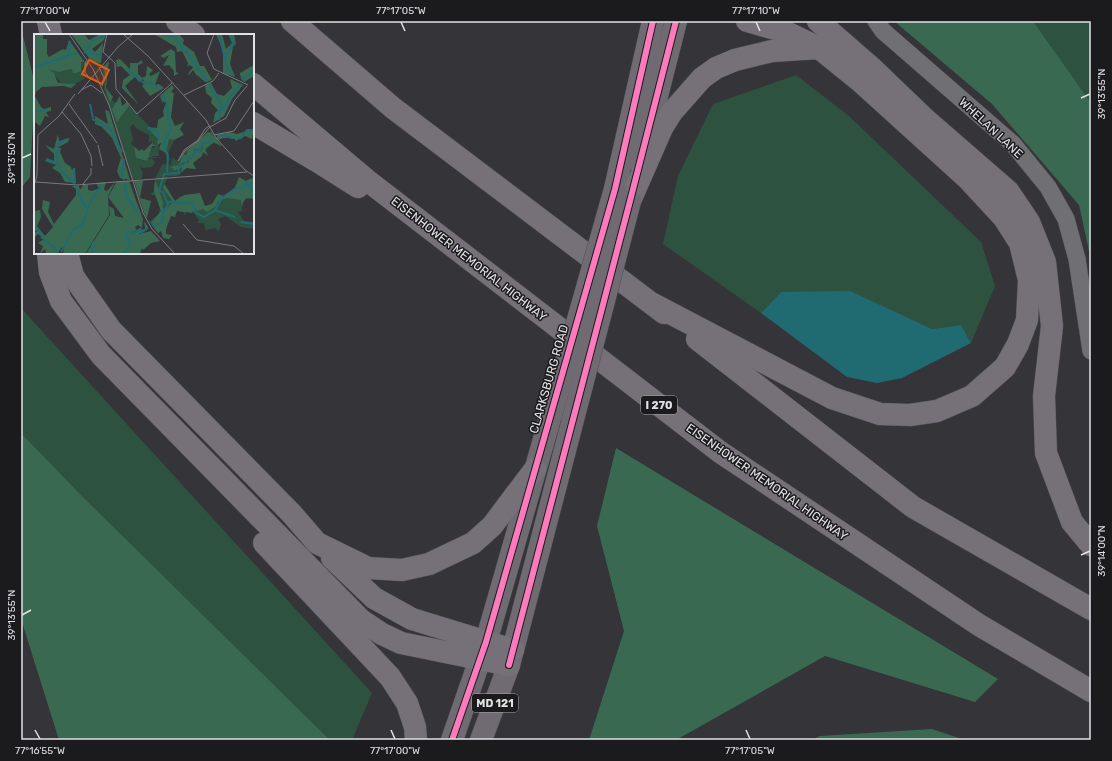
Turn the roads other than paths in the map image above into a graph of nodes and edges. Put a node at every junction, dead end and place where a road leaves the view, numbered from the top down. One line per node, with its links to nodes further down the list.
1 (48, 21): 9 (highway)
2 (177, 21): 10 (highway)
3 (292, 21): 17 (highway)
4 (653, 21): 13 (main road, CLARKSBURG ROAD / MD 121)
5 (676, 21): 13 (main road, CLARKSBURG ROAD / MD 121)
6 (748, 21): 8 (highway)
7 (876, 21): 18 (street, WHELAN LANE)
8 (819, 29): 13 (highway); 17 (highway); 22 (highway)
9 (52, 34)
10 (193, 34)
11 (254, 85): 14 (highway, EISENHOWER MEMORIAL HIGHWAY / I 270)
12 (254, 124): 14 (highway)
13 (623, 195): 20 (main road, CLARKSBURG ROAD / MD 121, bridge); 25 (main road, CLARKSBURG ROAD / MD 121, bridge)
14 (460, 251): 26 (highway, EISENHOWER MEMORIAL HIGHWAY / I 270)
15 (48, 254): 19 (highway)
16 (67, 254): 21 (highway)
17 (653, 304): 23 (highway)
18 (1091, 351)
19 (183, 439): 24 (highway); 27 (highway)
20 (535, 469): 21 (highway); 24 (main road, CLARKSBURG ROAD / MD 121)
21 (317, 543): 24 (highway)
22 (1091, 545)
23 (1091, 609)
24 (483, 651): 25 (highway); 28 (main road, CLARKSBURG ROAD / MD 121)
25 (511, 657): 29 (main road, CLARKSBURG ROAD / MD 121)
26 (1091, 691)
27 (416, 740)
28 (452, 740)
29 (481, 740)

